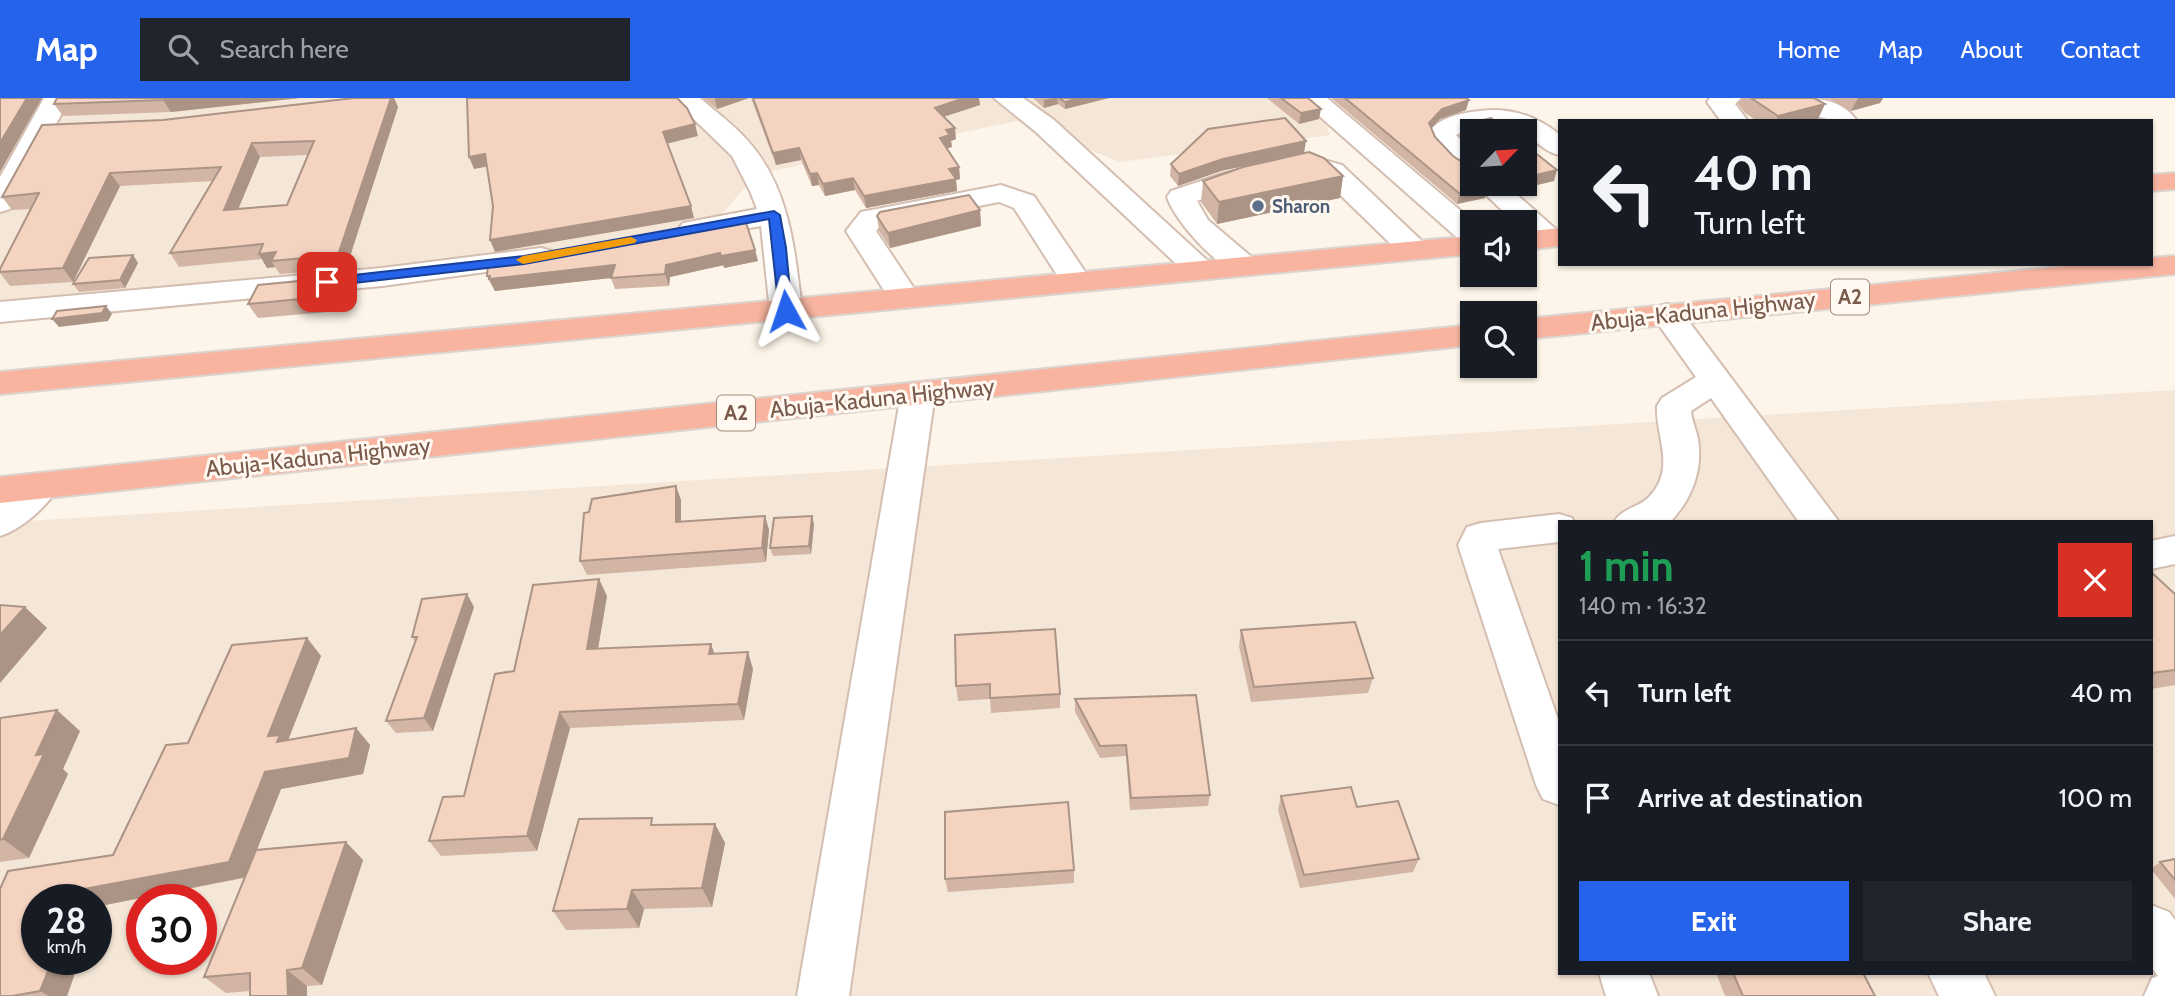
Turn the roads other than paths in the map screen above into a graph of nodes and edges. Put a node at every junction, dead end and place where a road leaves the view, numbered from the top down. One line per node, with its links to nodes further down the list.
1 (57, 98): 18 (street)
2 (685, 98): 19 (street)
3 (1007, 98): 28 (street)
4 (1312, 98): 20 (street)
5 (1728, 98): 9 (street)
6 (1807, 98): 10 (street)
7 (1492, 119): 8 (street)
8 (1511, 119)
9 (1732, 119)
10 (1841, 119)
11 (1460, 124): 14 (street)
12 (1537, 132): 13 (street)
13 (1558, 146)
14 (1460, 156)
15 (2175, 181): 16 (highway)
16 (2153, 183)
17 (1501, 196): 22 (street)
18 (0, 203)
19 (774, 215): 21 (street); 31 (street)
20 (1460, 226)
21 (669, 234)
22 (1544, 239)
23 (1460, 246): 24 (highway)
24 (1414, 250): 26 (highway); 26 (street)
25 (564, 253): 32 (street)
26 (1246, 265): 28 (highway)
27 (2175, 265): 33 (highway, Abuja-Kaduna Highway / A2)
28 (1199, 269): 29 (highway)
29 (1077, 282): 30 (highway); 30 (street)
30 (905, 299): 31 (highway)
31 (786, 311): 37 (highway)
32 (0, 312)
33 (1667, 314): 34 (highway, Abuja-Kaduna Highway / A2); 36 (street)
34 (1537, 328)
35 (1460, 336): 38 (highway, Abuja-Kaduna Highway / A2)
36 (1715, 381): 41 (street); 42 (street)
37 (0, 383)
38 (918, 394): 39 (highway, Abuja-Kaduna Highway / A2); 52 (street)
39 (41, 486): 40 (highway, Abuja-Kaduna Highway / A2); 43 (street)
40 (0, 490)
41 (1643, 520)
42 (1819, 520)
43 (0, 523)
44 (1558, 528): 47 (street)
45 (2175, 550): 46 (street)
46 (2153, 555)
47 (1558, 782)
48 (2153, 931): 49 (street)
49 (2175, 958)
50 (1625, 975): 53 (street)
51 (1954, 975): 54 (street)
52 (818, 995)
53 (1632, 996)
54 (1969, 996)

